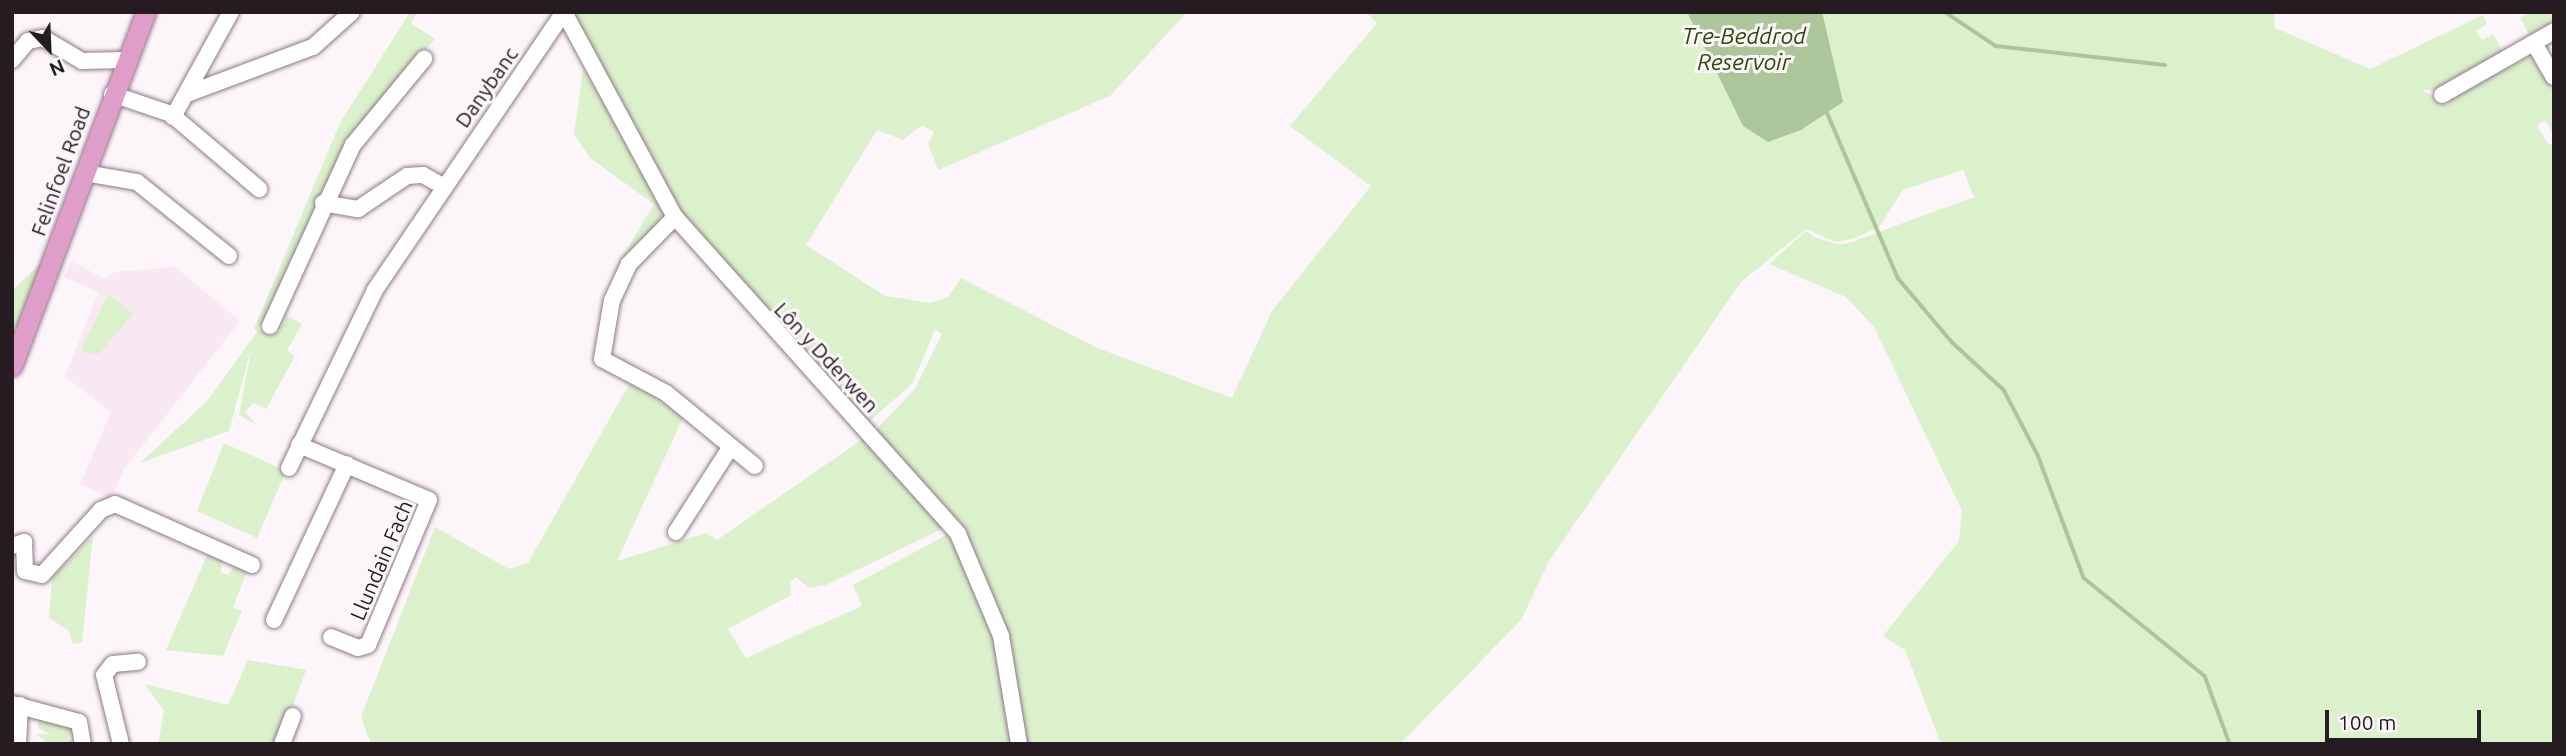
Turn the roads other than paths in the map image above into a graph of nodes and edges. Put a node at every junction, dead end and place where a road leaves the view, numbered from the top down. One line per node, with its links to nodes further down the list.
1 (146, 12): 8 (main road, Felinfoel Road)
2 (232, 12): 12 (street)
3 (352, 12): 12 (street)
4 (564, 12): 16 (street, Danybanc); 19 (street, Lôn y Dderwen)
5 (2554, 31): 6 (street)
6 (2534, 43): 10 (street); 13 (street)
7 (12, 60): 8 (street)
8 (124, 60): 11 (main road, Felinfoel Road)
9 (424, 60): 18 (street)
10 (2554, 77)
11 (112, 94): 14 (street); 15 (main road, Felinfoel Road)
12 (187, 94): 14 (street)
13 (2442, 96)
14 (173, 117): 17 (street)
15 (85, 173): 20 (street); 22 (main road, Felinfoel Road)
16 (443, 186): 18 (street); 24 (street, Danybanc)
17 (259, 189)
18 (323, 203): 21 (street)
19 (675, 217): 25 (street); 41 (street, Lôn y Dderwen)
20 (229, 256)
21 (270, 326)
22 (16, 345): 23 (main road, Felinfoel Road)
23 (12, 366)
24 (299, 445): 26 (street, Llundain Fach); 28 (street)
25 (730, 448): 27 (street); 29 (street)
26 (347, 464): 32 (street); 33 (street, Llundain Fach)
27 (755, 466)
28 (289, 468)
29 (676, 532)
30 (12, 546): 31 (street)
31 (252, 565)
32 (274, 620)
33 (331, 637)
34 (138, 662): 39 (street)
35 (16, 705): 37 (street); 38 (street)
36 (293, 716): 40 (street)
37 (18, 744)
38 (83, 744)
39 (121, 744)
40 (282, 744)
41 (1019, 744)

